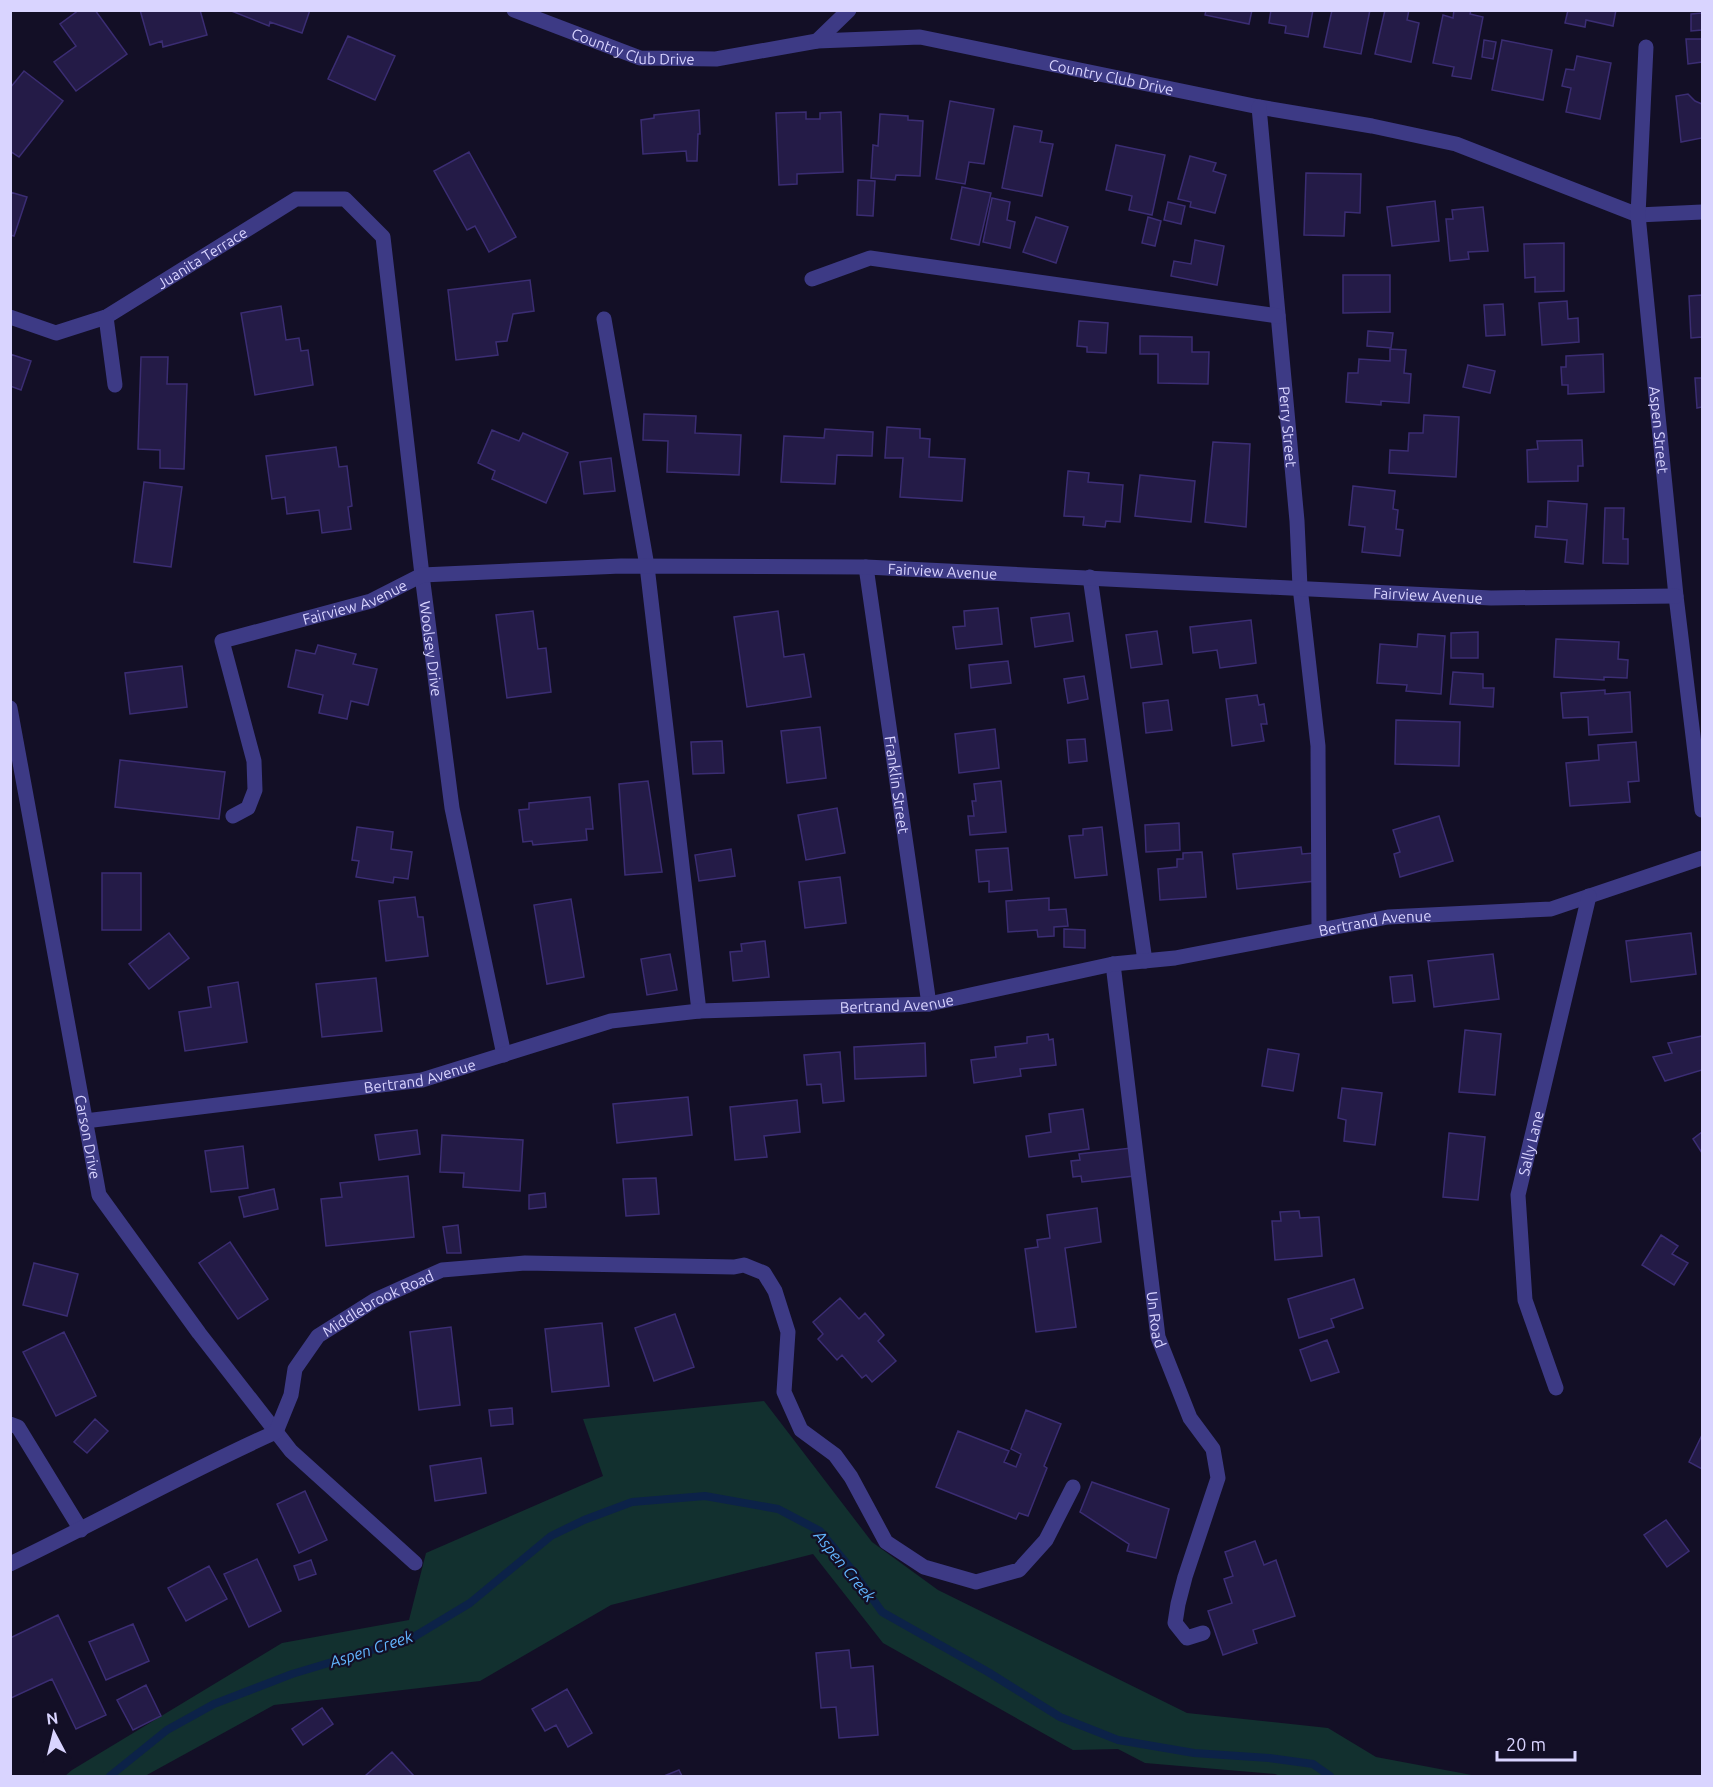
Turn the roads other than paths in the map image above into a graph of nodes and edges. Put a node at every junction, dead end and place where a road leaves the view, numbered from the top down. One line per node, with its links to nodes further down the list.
1 (514, 10): 3 (street, Country Club Drive)
2 (849, 10): 3 (street)
3 (817, 41): 5 (street, Country Club Drive)
4 (1646, 47): 7 (street, Aspen Street)
5 (1259, 107): 7 (street, Country Club Drive); 10 (street, Perry Street)
6 (1702, 212): 7 (street, Country Club Drive)
7 (1638, 215): 20 (street, Aspen Street)
8 (383, 237): 12 (street, Juanita Terrace); 17 (street, Woolsey Drive)
9 (812, 279): 10 (street)
10 (1278, 316): 19 (street, Perry Street)
11 (10, 317): 12 (street, Juanita Terrace)
12 (106, 317): 14 (street)
13 (604, 319): 15 (street)
14 (115, 385)
15 (647, 566): 16 (street, Fairview Avenue); 17 (street, Fairview Avenue); 30 (street)
16 (866, 567): 18 (street, Fairview Avenue); 29 (street, Franklin Street)
17 (422, 575): 23 (street, Fairview Avenue); 31 (street, Woolsey Drive)
18 (1090, 578): 19 (street, Fairview Avenue); 27 (street)
19 (1300, 587): 20 (street, Fairview Avenue); 26 (street, Perry Street)
20 (1676, 596): 22 (street, Aspen Street)
21 (10, 708): 32 (street, Carson Drive)
22 (1702, 810)
23 (234, 816)
24 (1702, 858): 25 (street, Bertrand Avenue)
25 (1589, 896): 26 (street, Bertrand Avenue); 33 (street, Sally Lane)
26 (1319, 930): 27 (street, Bertrand Avenue)
27 (1145, 961): 28 (street, Bertrand Avenue)
28 (1113, 964): 29 (street, Bertrand Avenue); 40 (street, Un Road)
29 (929, 1004): 30 (street, Bertrand Avenue)
30 (699, 1011): 31 (street, Bertrand Avenue)
31 (504, 1056): 32 (street, Bertrand Avenue)
32 (85, 1121): 35 (street, Carson Drive)
33 (1556, 1388)
34 (10, 1424): 37 (street)
35 (276, 1432): 36 (street, Middlebrook Road); 37 (street); 38 (street, Carson Drive)
36 (1073, 1487)
37 (81, 1530): 39 (street)
38 (415, 1563)
39 (10, 1564)
40 (1203, 1633)

